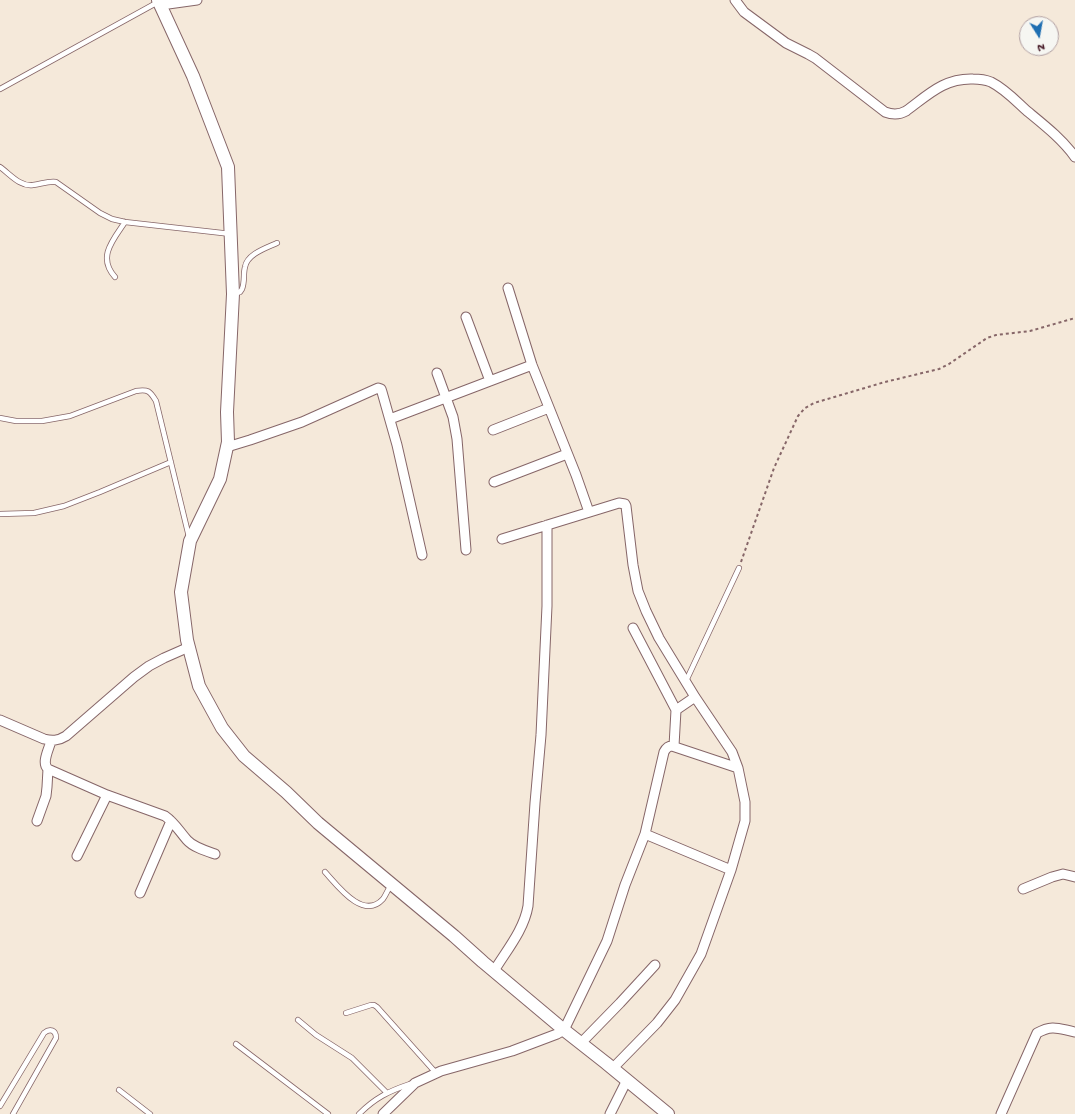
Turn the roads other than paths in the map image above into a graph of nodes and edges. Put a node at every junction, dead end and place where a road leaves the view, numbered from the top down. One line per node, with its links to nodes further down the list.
1 (197, 0): 3 (street)
2 (735, 0): 5 (street)
3 (160, 2): 4 (lane); 8 (street)
4 (0, 88)
5 (1075, 157)
6 (0, 167): 7 (lane)
7 (124, 222): 8 (lane); 10 (lane)
8 (230, 234): 12 (street)
9 (277, 243): 12 (lane)
10 (115, 277)
11 (508, 288): 14 (street)
12 (233, 294): 22 (street)
13 (466, 317): 16 (street)
14 (532, 365): 16 (street); 18 (street)
15 (438, 373): 17 (street)
16 (490, 381): 17 (street)
17 (446, 398): 20 (street); 31 (street)
18 (549, 408): 21 (street); 23 (street)
19 (0, 418): 24 (lane)
20 (390, 419): 22 (street); 32 (street)
21 (493, 430)
22 (227, 447): 30 (street)
23 (567, 454): 25 (street); 26 (street)
24 (171, 462): 27 (lane); 30 (lane)
25 (494, 482)
26 (589, 512): 28 (street); 36 (street)
27 (0, 514)
28 (547, 525): 29 (street); 57 (street)
29 (502, 539)
30 (190, 541): 35 (street)
31 (466, 550)
32 (422, 555)
33 (739, 568): 36 (lane)
34 (633, 628): 38 (street)
35 (189, 647): 40 (street); 53 (street)
36 (686, 682): 37 (street)
37 (695, 697): 38 (street); 42 (street)
38 (676, 710): 41 (street)
39 (0, 720): 40 (street)
40 (51, 741): 43 (street)
41 (674, 746): 42 (street); 47 (street)
42 (738, 768): 50 (street)
43 (48, 769): 44 (street); 46 (street)
44 (107, 795): 45 (street); 49 (street)
45 (171, 820): 48 (street); 55 (street)
46 (37, 821)
47 (645, 834): 50 (street); 60 (street)
48 (215, 854)
49 (77, 856)
50 (732, 870): 64 (street)
51 (325, 872): 53 (lane)
52 (1075, 877): 54 (street)
53 (391, 884): 57 (street)
54 (1023, 889)
55 (140, 893)
56 (655, 965): 62 (street)
57 (494, 971): 60 (street)
58 (346, 1013): 65 (lane)
59 (298, 1020): 69 (lane)
60 (564, 1030): 62 (street); 65 (street)
61 (1075, 1032): 78 (street)
62 (581, 1043): 64 (street)
63 (236, 1044): 73 (lane)
64 (613, 1068): 66 (street)
65 (436, 1073): 67 (street)
66 (626, 1080): 76 (street); 77 (street)
67 (415, 1083): 69 (lane); 75 (street)
68 (119, 1090): 72 (lane)
69 (387, 1093): 74 (lane)
70 (0, 1106): 71 (lane)
71 (13, 1114)
72 (150, 1114)
73 (328, 1114)
74 (359, 1114)
75 (383, 1114)
76 (610, 1114)
77 (668, 1114)
78 (1001, 1114)

